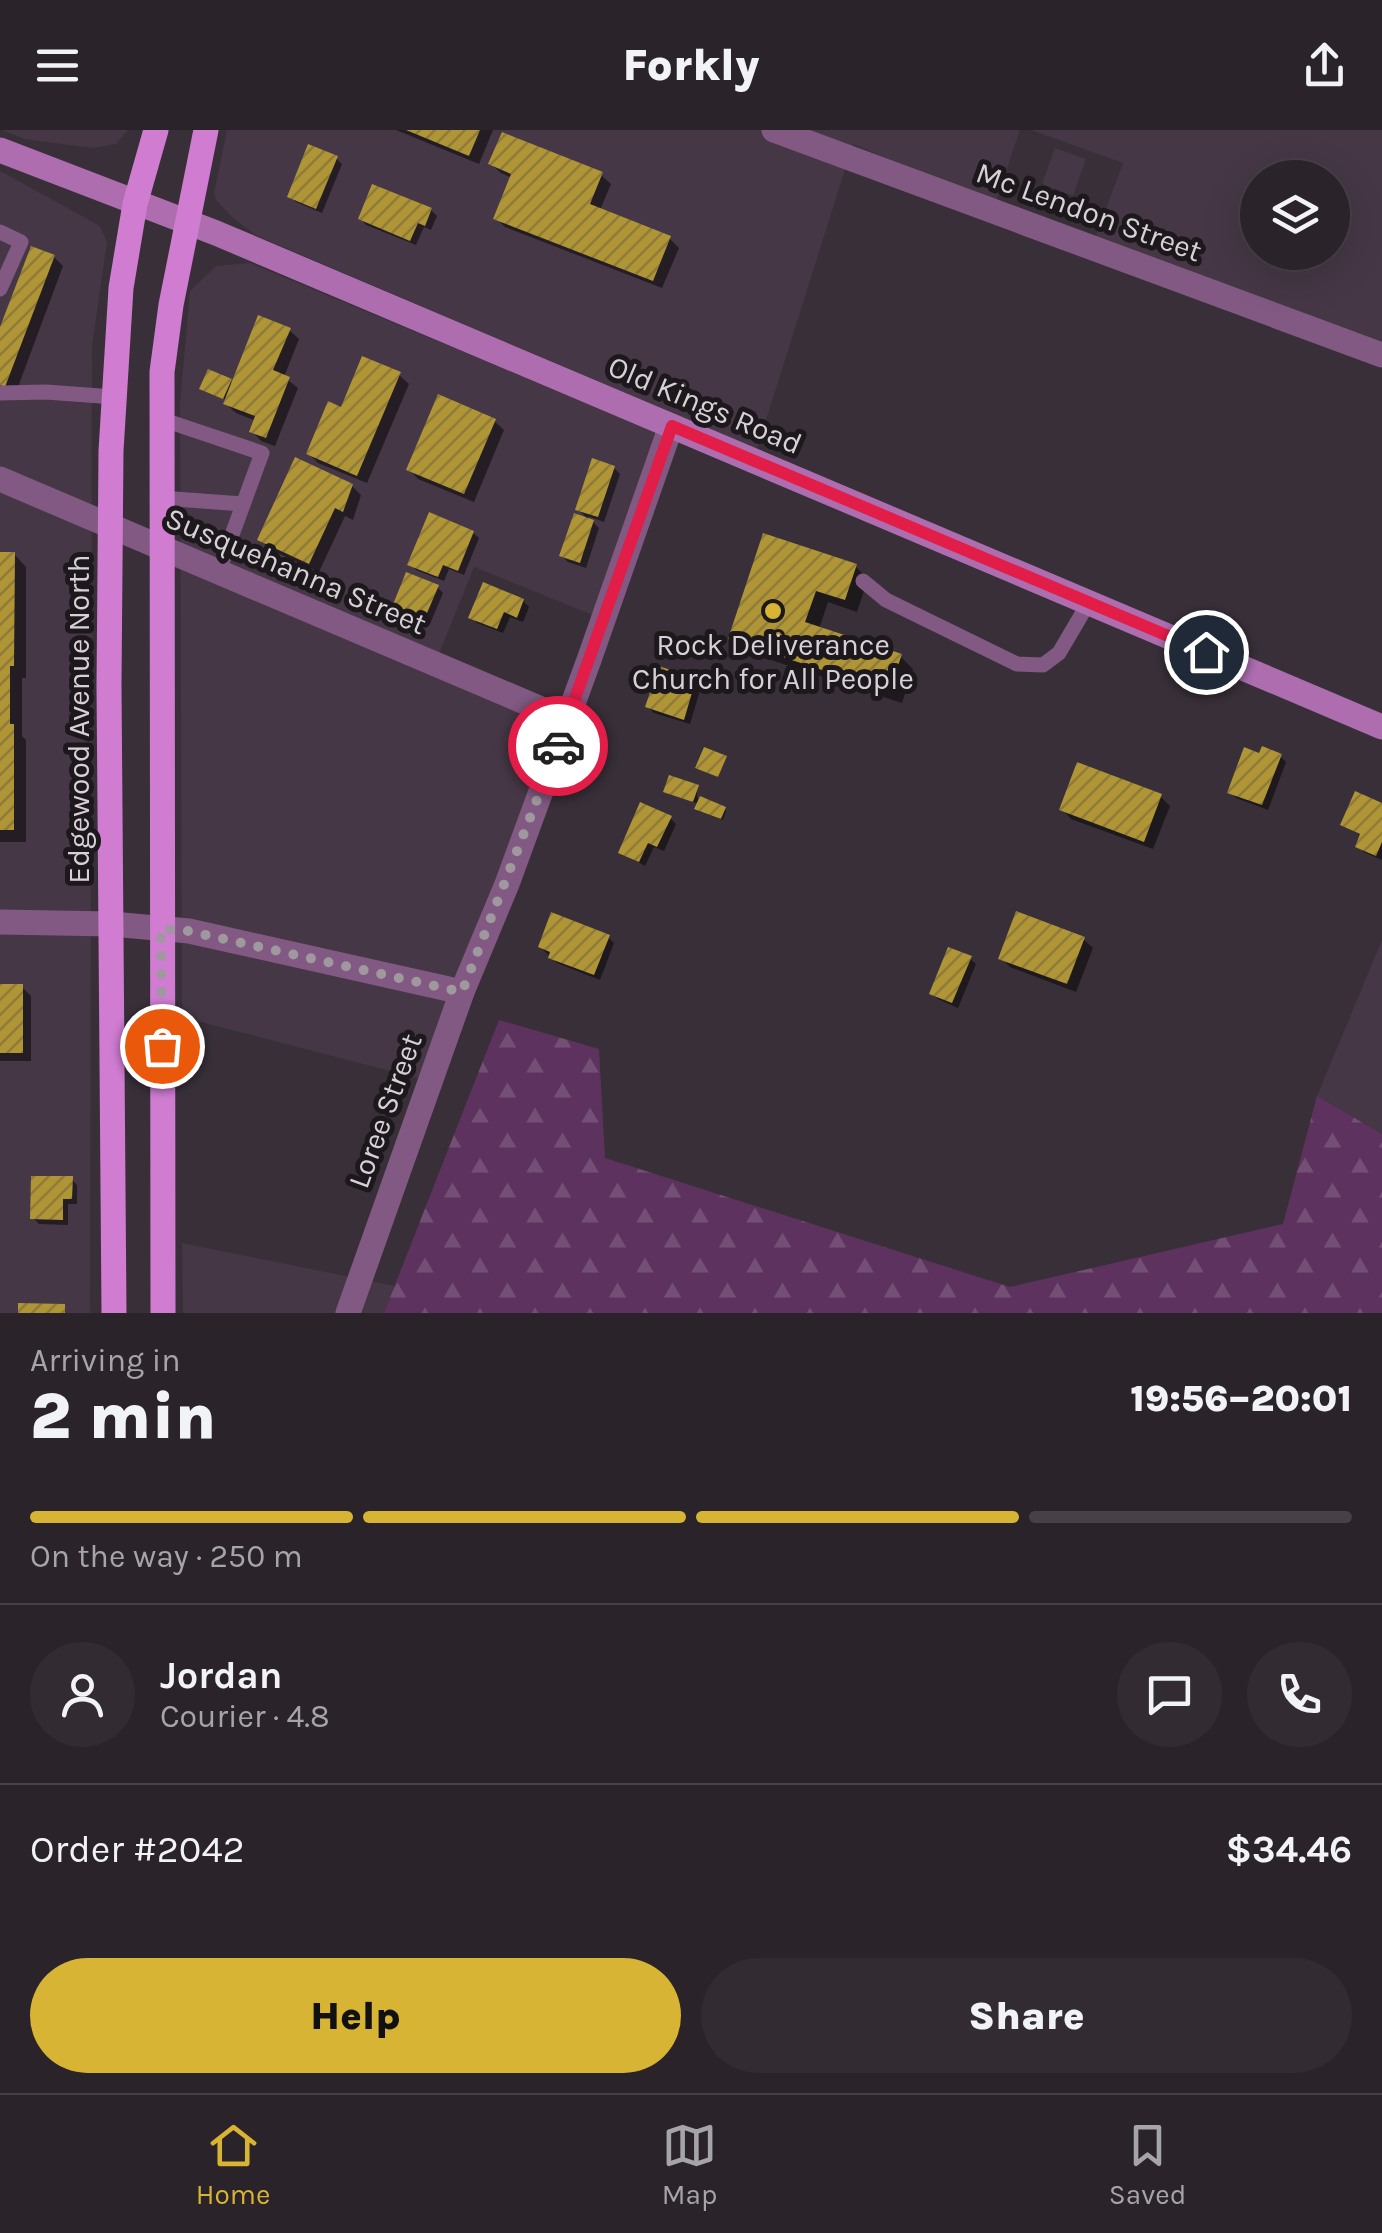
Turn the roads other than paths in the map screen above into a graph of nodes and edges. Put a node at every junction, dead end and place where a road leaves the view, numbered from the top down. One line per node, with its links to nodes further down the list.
1 (156, 130): 5 (main road, Edgewood Avenue North)
2 (206, 130): 6 (main road)
3 (774, 130): 9 (street, Mc Lendon Street)
4 (0, 150): 5 (street, Old Kings Road)
5 (134, 204): 6 (street, Old Kings Road); 11 (main road, Edgewood Avenue North)
6 (186, 223): 12 (main road); 13 (street, Old Kings Road)
7 (0, 232): 8 (lane)
8 (0, 289)
9 (1382, 354)
10 (0, 393): 11 (lane)
11 (114, 397): 17 (main road, Edgewood Avenue North)
12 (162, 420): 15 (main road); 16 (lane)
13 (672, 426): 21 (street, Old Kings Road); 22 (street, Loree Street)
14 (0, 480): 17 (street, Susquehanna Street)
15 (161, 498): 16 (lane); 18 (main road)
16 (243, 504): 19 (lane)
17 (110, 527): 18 (street, Susquehanna Street); 25 (main road, Edgewood Avenue North)
18 (162, 550): 19 (street, Susquehanna Street); 26 (main road)
19 (218, 573): 22 (street, Susquehanna Street)
20 (863, 581): 21 (lane)
21 (1089, 602): 23 (street, Old Kings Road)
22 (567, 720): 27 (street, Loree Street)
23 (1382, 728)
24 (0, 922): 25 (street)
25 (112, 924): 26 (street); 28 (main road, Edgewood Avenue North)
26 (161, 929): 27 (street); 29 (main road)
27 (462, 992): 30 (street, Loree Street)
28 (114, 1313)
29 (163, 1313)
30 (348, 1313)

